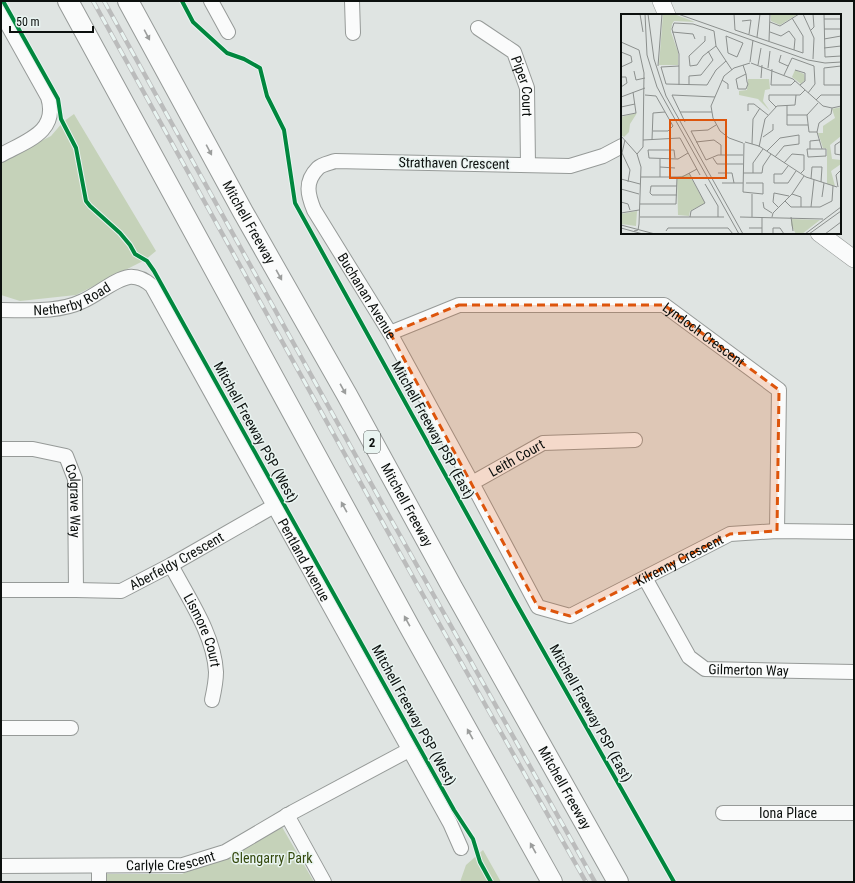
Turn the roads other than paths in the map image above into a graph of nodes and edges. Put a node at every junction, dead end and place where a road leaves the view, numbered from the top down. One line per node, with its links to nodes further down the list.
1 (68, 1): 48 (highway, one-way to 1)
2 (128, 1): 49 (highway, Mitchell Freeway / 2, one-way to 49)
3 (211, 1): 11 (street)
4 (352, 1): 12 (street)
5 (651, 1): 8 (main road)
6 (661, 1): 9 (main road)
7 (1, 13): 14 (street)
8 (657, 14)
9 (667, 14)
10 (478, 28): 15 (street, Piper Court)
11 (228, 32)
12 (353, 33)
13 (621, 147): 15 (street, Strathaven Crescent)
14 (1, 155)
15 (528, 165): 16 (street, Strathaven Crescent)
16 (318, 167): 23 (street, Buchanan Avenue)
17 (820, 234): 20 (main road)
18 (837, 234): 19 (main road)
19 (854, 246)
20 (854, 259)
21 (139, 278): 22 (street, Netherby Road); 27 (street, Pentland Avenue)
22 (1, 310)
23 (390, 334): 26 (street, Buchanan Avenue); 28 (street, Lyndoch Crescent)
24 (635, 440): 26 (street, Leith Court)
25 (1, 449): 33 (street, Colgrave Way)
26 (472, 483): 34 (street, Buchanan Avenue)
27 (274, 506): 30 (street, Aberfeldy Crescent); 39 (street, Pentland Avenue)
28 (778, 531): 29 (street, Kilrenny Crescent); 31 (street, Kilrenny Crescent)
29 (854, 532)
30 (171, 565): 33 (street, Aberfeldy Crescent); 36 (street, Lismore Court)
31 (645, 578): 34 (street, Kilrenny Crescent); 35 (street, Gilmerton Way)
32 (1, 590): 33 (street, Aberfeldy Crescent)
33 (76, 590)
34 (538, 607)
35 (854, 672)
36 (212, 700)
37 (1, 728): 38 (street)
38 (71, 728)
39 (409, 750): 42 (street, Carlyle Crescent); 43 (street, Pentland Avenue)
40 (723, 813): 41 (street, Iona Place)
41 (854, 813)
42 (287, 815): 45 (street, Carlyle Crescent); 47 (street)
43 (461, 848)
44 (1, 866): 45 (street, Carlyle Crescent)
45 (99, 866): 46 (street)
46 (99, 882)
47 (324, 882)
48 (552, 882)
49 (618, 882)

